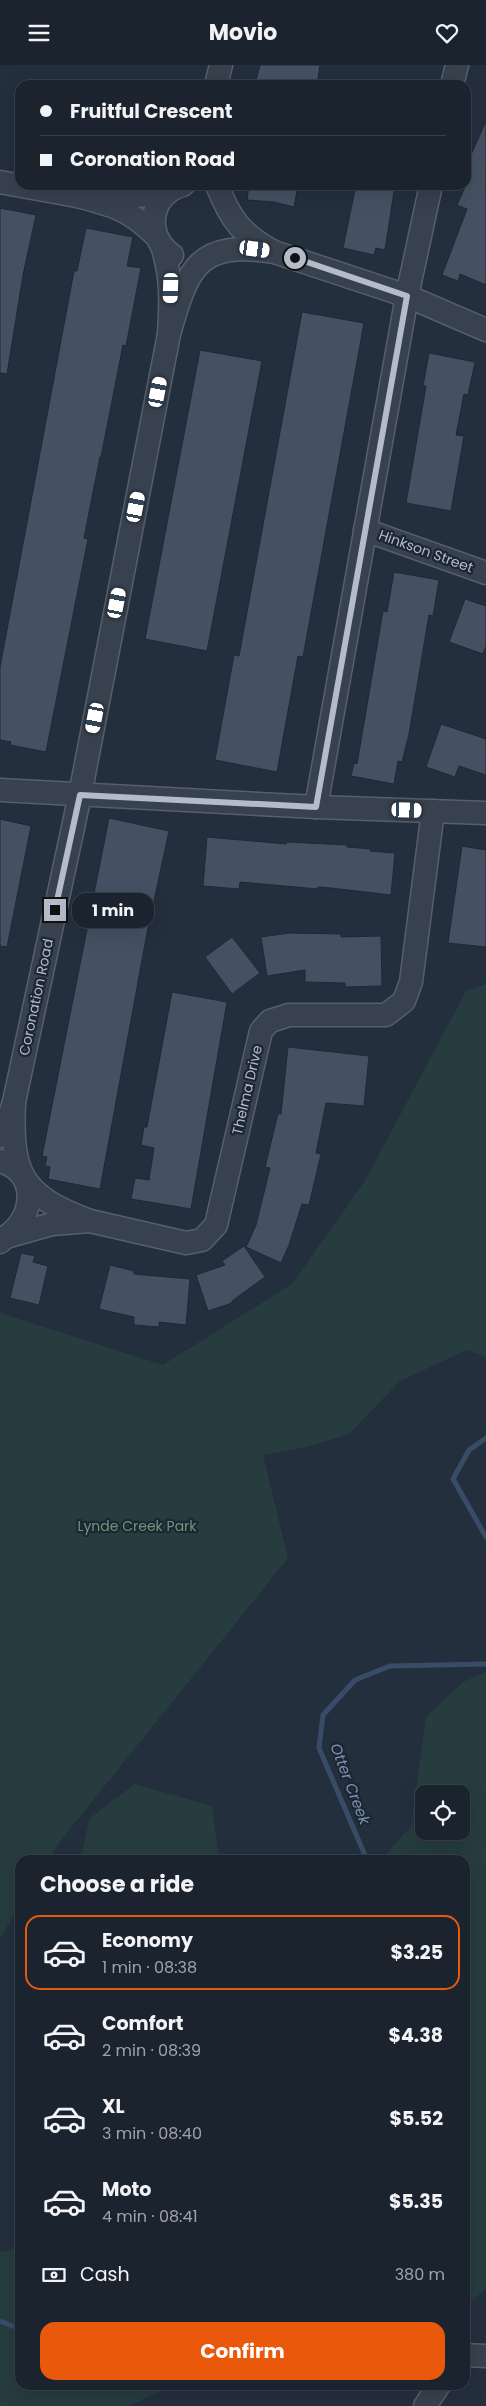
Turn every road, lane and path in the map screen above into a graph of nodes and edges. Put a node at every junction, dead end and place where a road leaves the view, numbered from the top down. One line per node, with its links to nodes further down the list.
1 (221, 65): 3 (street)
2 (457, 65): 4 (street)
3 (217, 80)
4 (453, 80)
5 (0, 183): 6 (street)
6 (15, 185)
7 (45, 190): 12 (street)
8 (158, 190): 12 (street)
9 (171, 190): 13 (street)
10 (430, 190): 16 (street)
11 (220, 194): 14 (street); 15 (street, Coronation Road)
12 (77, 195): 13 (street)
13 (158, 241): 15 (street); 18 (street, Coronation Road)
14 (274, 252): 15 (street); 16 (street)
15 (207, 257): 18 (street, Coronation Road)
16 (407, 296): 17 (street); 19 (street)
17 (486, 330)
18 (169, 334): 22 (street, Coronation Road)
19 (365, 530): 20 (street, Hinkson Street); 23 (street)
20 (486, 573)
21 (0, 790): 22 (street)
22 (80, 795): 23 (street); 26 (street, Coronation Road)
23 (316, 807): 24 (street)
24 (433, 811): 25 (street); 30 (street, Thelma Drive)
25 (486, 813)
26 (14, 1102): 27 (street, Coronation Road); 29 (street, Coronation Road)
27 (0, 1135)
28 (0, 1161): 29 (street, Thelma Drive)
29 (23, 1179): 30 (street, Thelma Drive); 31 (street, Coronation Road)
30 (98, 1223): 31 (street, Thelma Drive)
31 (2, 1239)
32 (470, 2355): 33 (street)
33 (486, 2357)
34 (436, 2390): 35 (street)
35 (425, 2406)

